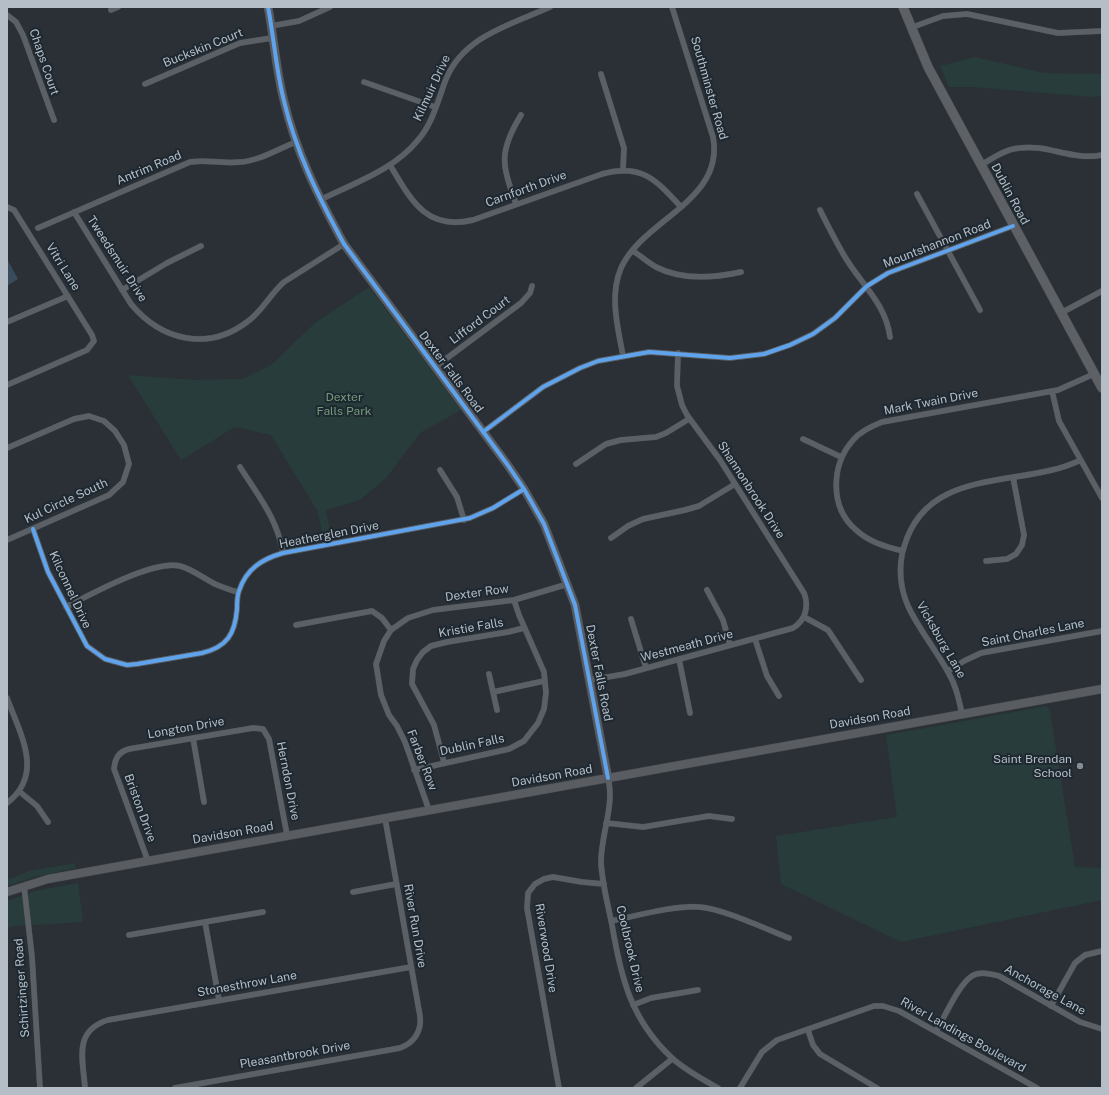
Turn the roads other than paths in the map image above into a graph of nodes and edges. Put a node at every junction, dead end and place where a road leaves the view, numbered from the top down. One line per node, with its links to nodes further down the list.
1 (118, 7): 7 (street)
2 (268, 7): 9 (main road, Dexter Falls Road)
3 (330, 7): 9 (street)
4 (550, 7): 16 (street, Kilmuir Drive)
5 (672, 7): 28 (street, Southminster Road)
6 (902, 7): 10 (main road, Dublin Road)
7 (111, 10)
8 (7, 15): 18 (street, Chaps Court)
9 (271, 26): 12 (main road, Dexter Falls Road)
10 (910, 28): 11 (street); 22 (main road, Dublin Road)
11 (1102, 31)
12 (272, 38): 15 (street, Buckskin Court); 19 (main road, Dexter Falls Road)
13 (602, 74): 23 (street)
14 (364, 82): 16 (street)
15 (145, 84)
16 (436, 107): 21 (street, Kilmuir Drive)
17 (521, 115): 26 (street)
18 (54, 120)
19 (296, 142): 25 (main road, Dexter Falls Road); 30 (street, Antrim Road)
20 (1102, 155): 22 (street)
21 (390, 165): 25 (street, Kilmuir Drive); 26 (street, Carnforth Drive)
22 (981, 165): 31 (main road, Dublin Road)
23 (623, 170): 26 (street, Carnforth Drive); 28 (street, Carnforth Drive)
24 (917, 194): 36 (street)
25 (320, 200): 33 (main road, Dexter Falls Road)
26 (516, 204)
27 (7, 207): 42 (street, Vitri Lane)
28 (681, 207): 35 (street, Southminster Road)
29 (820, 210): 39 (street)
30 (74, 212): 32 (street, Antrim Road); 40 (street, Tweedsmuir Drive)
31 (1013, 226): 36 (street, Mountshannon Road); 44 (main road, Dublin Road)
32 (38, 228)
33 (344, 244): 40 (street, Tweedsmuir Drive); 49 (main road, Dexter Falls Road)
34 (201, 246): 40 (street)
35 (633, 250): 37 (street); 48 (street, Southminster Road)
36 (947, 251): 39 (street, Mountshannon Road); 43 (street)
37 (742, 272)
38 (532, 286): 49 (street, Lifford Court)
39 (867, 286): 46 (street); 47 (street, Mountshannon Road)
40 (122, 290)
41 (1102, 291): 44 (street)
42 (68, 296): 45 (street); 51 (street, Vitri Lane)
43 (980, 310)
44 (1061, 313): 50 (main road, Dublin Road)
45 (7, 322)
46 (890, 337)
47 (678, 353): 48 (street, Mountshannon Road); 54 (street, Shannonbrook Drive)
48 (623, 356): 55 (street, Mountshannon Road)
49 (435, 367): 55 (main road, Dexter Falls Road)
50 (1094, 374): 52 (main road, Dublin Road); 53 (street, Mark Twain Drive)
51 (7, 385)
52 (1102, 388)
53 (1052, 391): 58 (street, Mark Twain Drive); 59 (street)
54 (689, 419): 60 (street); 64 (street, Shannonbrook Drive)
55 (483, 432): 65 (main road, Dexter Falls Road)
56 (803, 439): 58 (street)
57 (7, 448): 68 (street, Kul Circle South)
58 (841, 457): 71 (street, Mark Twain Drive)
59 (1081, 460): 63 (street, Vicksburg Lane); 66 (street)
60 (576, 464)
61 (240, 467): 72 (street)
62 (440, 470): 67 (street)
63 (1013, 477): 71 (street, Vicksburg Lane); 73 (street)
64 (735, 484): 69 (street); 79 (street, Shannonbrook Drive)
65 (524, 489): 67 (street, Heatherglen Drive); 74 (main road, Dexter Falls Road)
66 (1102, 498)
67 (464, 520): 72 (street, Heatherglen Drive)
68 (33, 529): 70 (street, Kul Circle South); 78 (street, Kilconnel Drive)
69 (611, 538)
70 (7, 540)
71 (903, 552): 90 (street, Vicksburg Lane)
72 (283, 553): 76 (street, Heatherglen Drive)
73 (986, 561)
74 (568, 584): 77 (street, Dexter Row); 92 (main road, Dexter Falls Road)
75 (707, 590): 86 (street)
76 (238, 592): 78 (street); 87 (street, Heatherglen Drive)
77 (514, 600): 82 (street, Dublin Falls); 83 (street, Dexter Row)
78 (66, 607): 87 (street, Kilconnel Drive)
79 (804, 617): 85 (street, Westmeath Drive); 93 (street)
80 (631, 619): 89 (street)
81 (296, 625): 83 (street)
82 (524, 628): 94 (street, Dublin Falls); 105 (street, Kristie Falls)
83 (391, 630): 107 (street, Farber Row)
84 (1102, 631): 90 (street, Saint Charles Lane)
85 (755, 639): 86 (street, Westmeath Drive); 97 (street)
86 (730, 646): 88 (street, Westmeath Drive)
87 (96, 655)
88 (679, 660): 89 (street, Westmeath Drive); 101 (street)
89 (646, 668): 92 (street, Westmeath Drive)
90 (948, 672): 102 (street, Vicksburg Lane)
91 (489, 674): 96 (street)
92 (590, 680): 108 (main road, Dexter Falls Road)
93 (861, 680)
94 (544, 681): 96 (street); 105 (street, Dublin Falls)
95 (1102, 689): 102 (main road, Davidson Road)
96 (493, 692): 99 (street)
97 (779, 696)
98 (7, 698): 100 (street)
99 (497, 710)
100 (10, 713): 109 (street)
101 (690, 713)
102 (962, 714): 108 (main road, Davidson Road)
103 (266, 732): 104 (street, Longton Drive); 117 (street, Herndon Drive)
104 (193, 738): 106 (street, Longton Drive); 110 (street)
105 (444, 762): 107 (street, Dublin Falls)
106 (115, 763): 118 (street, Briston Drive)
107 (414, 770): 112 (street, Farber Row)
108 (608, 778): 112 (main road, Davidson Road); 116 (street, Coolbrook Drive)
109 (20, 792): 111 (street); 115 (street)
110 (204, 802)
111 (7, 803)
112 (429, 810): 113 (main road, Davidson Road)
113 (385, 818): 117 (main road, Davidson Road); 119 (street, River Run Drive)
114 (732, 819): 116 (street)
115 (48, 822)
116 (606, 823): 120 (street, Coolbrook Drive)
117 (287, 835): 118 (main road, Davidson Road)
118 (148, 861): 121 (main road, Davidson Road)
119 (396, 884): 123 (street); 130 (street, River Run Drive)
120 (604, 884): 125 (street, Coolbrook Drive); 143 (street, Riverwood Drive)
121 (24, 886): 122 (main road, Davidson Road); 140 (street, Schirtzinger Road)
122 (7, 892)
123 (353, 892)
124 (263, 912): 126 (street)
125 (611, 921): 128 (street); 133 (street, Coolbrook Drive)
126 (205, 922): 127 (street); 132 (street)
127 (129, 935)
128 (789, 938)
129 (1102, 951): 134 (street)
130 (411, 967): 132 (street, Stonesthrow Lane); 138 (street, River Run Drive)
131 (698, 990): 133 (street)
132 (219, 1000): 141 (street, Stonesthrow Lane)
133 (633, 1005): 139 (street, Coolbrook Drive)
134 (1051, 1006): 135 (street, Anchorage Lane); 137 (street, Anchorage Lane)
135 (1102, 1029)
136 (808, 1030): 137 (street, River Landings Boulevard); 146 (street, River Landings Boulevard); 147 (street)
137 (936, 1031): 148 (street, River Landings Boulevard)
138 (416, 1037): 142 (street, Pleasantbrook Drive)
139 (672, 1059): 144 (street); 145 (street, Coolbrook Drive)
140 (40, 1088)
141 (85, 1088)
142 (175, 1088)
143 (559, 1088)
144 (636, 1088)
145 (718, 1088)
146 (740, 1088)
147 (877, 1088)
148 (1037, 1088)

